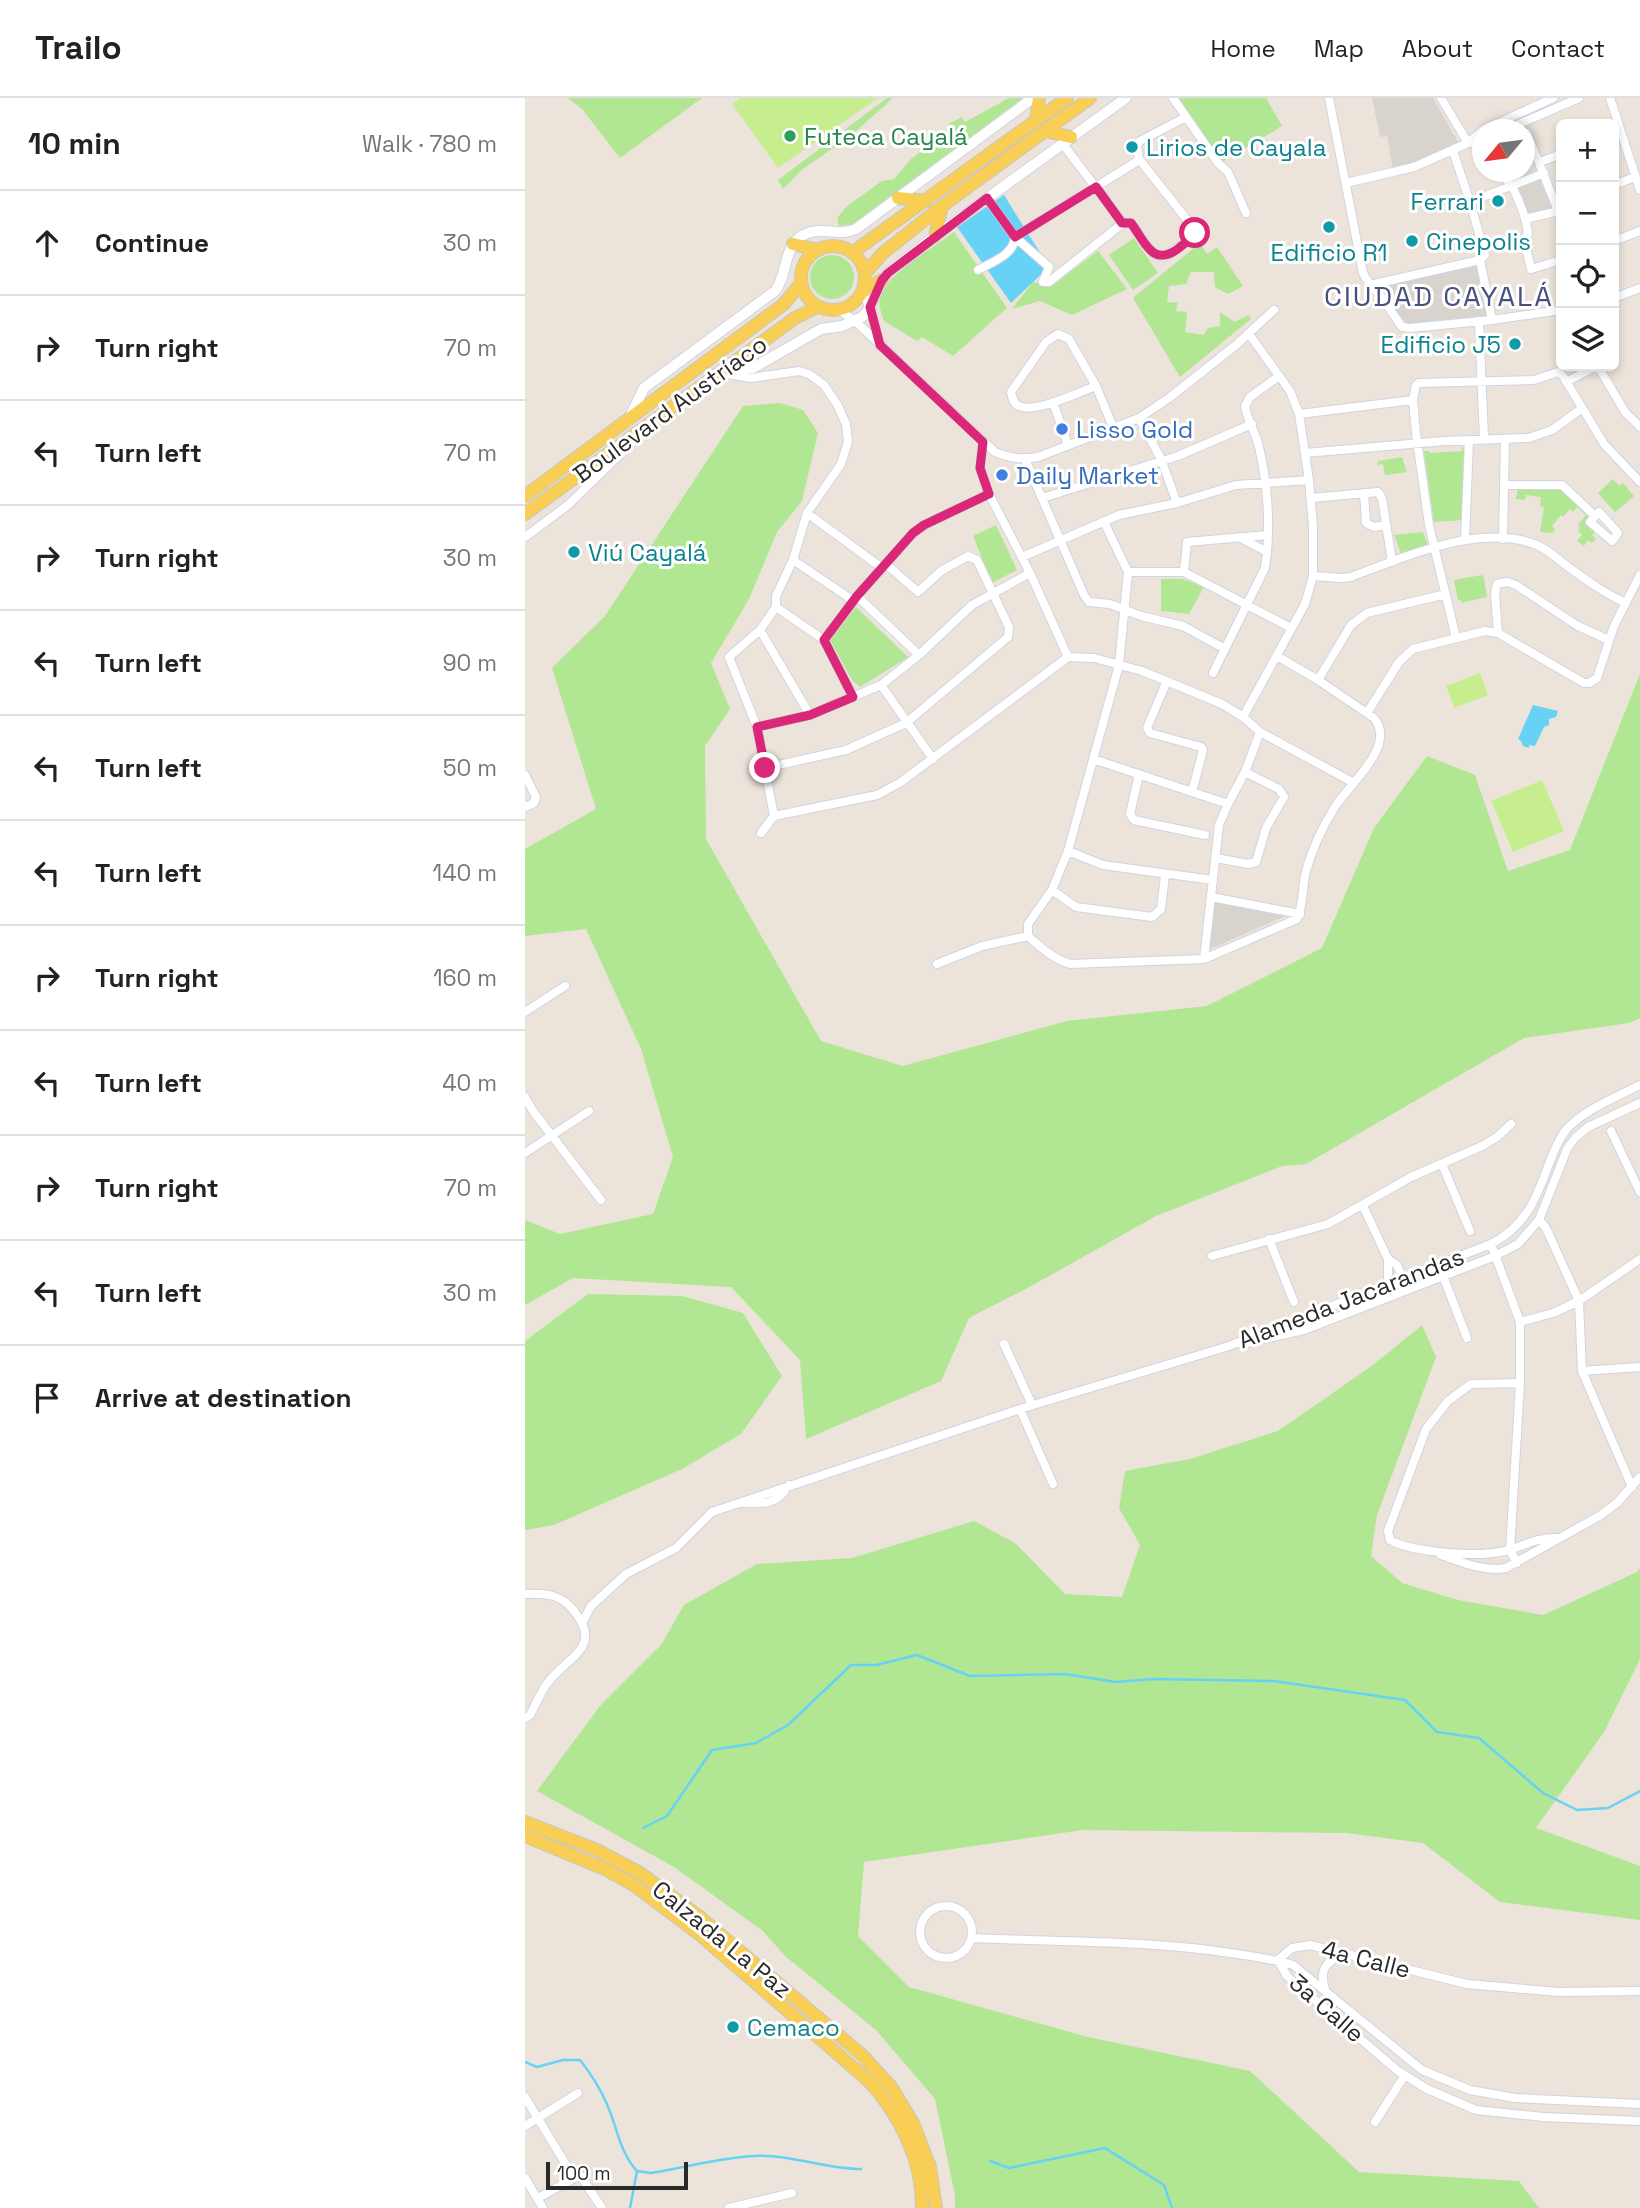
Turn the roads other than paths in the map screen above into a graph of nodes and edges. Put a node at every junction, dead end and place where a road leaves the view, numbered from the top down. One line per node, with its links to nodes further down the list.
1 (1033, 98): 36 (street)
2 (1039, 98): 16 (main road)
3 (1067, 98): 16 (main road)
4 (1090, 98): 17 (main road)
5 (1126, 98): 20 (street)
6 (1173, 98): 12 (street)
7 (1329, 98): 32 (street)
8 (1441, 98): 22 (street)
9 (1553, 98): 13 (street)
10 (1579, 98): 14 (street)
11 (1610, 98): 15 (street)
12 (1186, 117): 26 (street); 43 (street)
13 (1528, 119)
14 (1533, 119)
15 (1614, 119)
16 (1036, 121): 38 (main road)
17 (1045, 131): 20 (main road); 41 (main road)
18 (1619, 138): 29 (street)
19 (1472, 139): 22 (street)
20 (1066, 140): 33 (street); 37 (street)
21 (1472, 141): 22 (street)
22 (1468, 142): 23 (street)
23 (1453, 151): 32 (street); 40 (street)
24 (1535, 151): 27 (street)
25 (1556, 156): 27 (street)
26 (1139, 159): 33 (street); 45 (street)
27 (1540, 162): 28 (street)
28 (1544, 173): 34 (street); 39 (street)
29 (1635, 177): 31 (street); 35 (street)
30 (1506, 182): 34 (street)
31 (1619, 183)
32 (1346, 184): 61 (street)
33 (1096, 187): 45 (street); 48 (street)
34 (1512, 187): 40 (street); 44 (street)
35 (1640, 190)
36 (898, 198): 38 (main road); 51 (street)
37 (987, 198): 47 (street); 48 (street)
38 (926, 201): 54 (main road)
39 (1556, 201)
40 (1470, 202): 52 (street)
41 (942, 206): 47 (main road); 58 (main road)
42 (1556, 211): 44 (street)
43 (1246, 213)
44 (1525, 219): 49 (street)
45 (1122, 223): 48 (street)
46 (1640, 231): 50 (street)
47 (935, 236): 59 (street)
48 (1015, 237): 57 (street)
49 (1524, 239): 52 (street); 56 (street)
50 (1619, 240)
51 (793, 244): 53 (main road); 86 (street)
52 (1482, 247): 55 (street)
53 (818, 250): 54 (main road); 60 (main road)
54 (852, 253): 58 (main road)
55 (1480, 260): 61 (street); 70 (street)
56 (1556, 262)
57 (978, 270)
58 (865, 273): 63 (main road)
59 (882, 280): 63 (main road); 66 (street)
60 (801, 283): 65 (main road); 86 (main road, Boulevard Austríaco)
61 (1370, 285): 72 (street)
62 (1640, 288): 64 (street)
63 (862, 292): 66 (street); 67 (main road)
64 (1619, 296)
65 (817, 307): 67 (main road); 75 (main road, Boulevard Austríaco)
66 (870, 307): 71 (street); 74 (street)
67 (839, 310): 71 (street)
68 (1275, 310): 73 (street)
69 (1556, 311): 70 (street)
70 (1492, 320): 72 (street)
71 (855, 321): 74 (street); 75 (street)
72 (1479, 321): 77 (street)
73 (1249, 334): 76 (street); 85 (street)
74 (880, 345): 93 (street)
75 (722, 372): 84 (main road, Boulevard Austríaco); 109 (street)
76 (1279, 376): 83 (street); 87 (street)
77 (1483, 380): 78 (street); 80 (street); 90 (street)
78 (1566, 382): 82 (street); 89 (street)
79 (1096, 386): 81 (street); 81 (street); 88 (street)
80 (1413, 400): 83 (street); 94 (street)
81 (1053, 402): 95 (street)
82 (1581, 409): 91 (street); 101 (street)
83 (1299, 414): 96 (street)
84 (657, 418): 110 (main road, Boulevard Austríaco); 116 (street)
85 (1139, 418): 88 (street); 98 (street)
86 (628, 421): 105 (main road, Boulevard Austríaco)
87 (1252, 424): 98 (street); 100 (street)
88 (1113, 427): 95 (street)
89 (1640, 427)
90 (1484, 439): 91 (street); 92 (street)
91 (1505, 439): 102 (street)
92 (1469, 440): 94 (street); 117 (street)
93 (983, 442): 97 (street); 104 (street)
94 (1419, 443): 96 (street); 120 (street)
95 (1068, 444): 97 (street)
96 (1305, 453): 99 (street)
97 (1025, 459): 106 (street)
98 (1161, 459): 106 (street); 108 (street)
99 (1309, 481): 100 (street); 107 (street)
100 (1265, 482): 108 (street); 114 (street)
101 (1640, 482)
102 (1504, 485): 111 (street); 118 (street)
103 (1364, 493): 107 (street); 113 (street); 113 (street)
104 (989, 494): 122 (street); 125 (street)
105 (525, 496)
106 (1042, 498): 119 (street)
107 (1311, 498): 130 (street)
108 (1177, 503): 112 (street)
109 (807, 513): 123 (street); 125 (street)
110 (525, 514)
111 (1595, 516)
112 (1104, 522): 119 (street); 126 (street)
113 (1386, 525): 124 (street)
114 (1267, 535): 115 (street); 121 (street)
115 (1238, 536): 121 (street); 127 (street)
116 (525, 537)
117 (1465, 539): 118 (street); 120 (street)
118 (1503, 539): 134 (street)
119 (1059, 540): 122 (street); 137 (street)
120 (1435, 547): 124 (street); 132 (street)
121 (1268, 552): 135 (street)
122 (1022, 557): 128 (street)
123 (793, 560): 133 (street); 136 (street)
124 (1392, 562): 130 (street)
125 (884, 566): 131 (street); 133 (street)
126 (1128, 572): 127 (street); 137 (street)
127 (1184, 572): 135 (street)
128 (1030, 573): 131 (street); 147 (street)
129 (1640, 575): 134 (street)
130 (1313, 576): 138 (street)
131 (992, 592): 145 (street); 157 (street)
132 (1446, 594): 141 (street); 150 (street)
133 (856, 598): 142 (street); 145 (street)
134 (1626, 603): 143 (street)
135 (1246, 605): 138 (street); 144 (street)
136 (776, 607): 139 (street); 142 (street)
137 (1125, 610): 144 (street); 148 (street)
138 (1291, 628): 146 (street)
139 (760, 630): 155 (street); 158 (street)
140 (1498, 633): 141 (street); 143 (street); 143 (street)
141 (1456, 638): 154 (street)
142 (824, 640): 153 (street)
143 (1609, 640)
144 (1225, 649): 149 (street)
145 (919, 655): 152 (street)
146 (1277, 656): 150 (street); 156 (street)
147 (1068, 657): 148 (street); 160 (street)
148 (1119, 665): 151 (street); 161 (street)
149 (1213, 673)
150 (1318, 680): 154 (street)
151 (1167, 681): 156 (street); 167 (street)
152 (881, 685): 153 (street); 157 (street)
153 (853, 697): 155 (street)
154 (1367, 713): 166 (street)
155 (810, 715): 158 (street)
156 (1243, 716): 159 (street)
157 (906, 723): 160 (street); 162 (street)
158 (757, 727): 162 (street)
159 (1260, 732): 163 (street); 166 (street)
160 (933, 759): 170 (street)
161 (1093, 759): 164 (street); 173 (street)
162 (765, 768): 170 (street)
163 (1245, 772): 168 (street); 174 (street)
164 (1139, 774): 167 (street); 172 (street)
165 (525, 775): 169 (street)
166 (1354, 783): 179 (street)
167 (1192, 792): 168 (street)
168 (1227, 804): 174 (street)
169 (525, 807)
170 (774, 816): 171 (street)
171 (761, 834)
172 (1205, 835)
173 (1068, 851): 175 (street); 177 (street)
174 (1216, 858): 176 (street)
175 (1165, 875): 176 (street); 177 (street)
176 (1213, 880): 178 (street)
177 (1052, 890): 180 (street)
178 (1211, 897): 179 (street); 181 (street)
179 (1300, 914): 181 (street)
180 (1028, 936): 181 (street); 182 (street)
181 (1204, 959)
182 (937, 964)
183 (565, 986): 184 (street)
184 (525, 1012)
185 (1640, 1085): 187 (street, Alameda Jacarandas)
186 (525, 1097): 193 (street)
187 (1617, 1098): 189 (street); 202 (street, Alameda Jacarandas)
188 (1640, 1103): 189 (street, Alameda Jacarandas)
189 (1630, 1108): 199 (street, Alameda Jacarandas)
190 (589, 1111): 193 (street)
191 (1511, 1124): 195 (street)
192 (1611, 1131): 196 (street)
193 (552, 1136): 194 (street); 197 (street)
194 (525, 1153)
195 (1442, 1164): 198 (street); 200 (street)
196 (1640, 1192)
197 (601, 1200)
198 (1363, 1206): 201 (street); 205 (street)
199 (1539, 1220): 204 (street, Alameda Jacarandas); 211 (street)
200 (1471, 1231)
201 (1269, 1239): 203 (street); 212 (street)
202 (1491, 1244): 204 (street); 208 (street, Alameda Jacarandas)
203 (1212, 1256)
204 (1495, 1256): 207 (street, Alameda Jacarandas); 213 (street)
205 (1388, 1259): 208 (street); 209 (street)
206 (1640, 1259): 211 (street)
207 (1443, 1276): 210 (street, Alameda Jacarandas); 214 (street)
208 (1402, 1277): 209 (street, Alameda Jacarandas)
209 (1388, 1283): 210 (street); 216 (street, Alameda Jacarandas)
210 (1393, 1296): 216 (street, Alameda Jacarandas)
211 (1579, 1301): 213 (street); 218 (street)
212 (1294, 1302)
213 (1521, 1322): 219 (street)
214 (1467, 1338)
215 (1004, 1344): 220 (street)
216 (1229, 1346): 220 (street)
217 (1640, 1367): 218 (street)
218 (1582, 1371): 224 (street)
219 (1520, 1383): 226 (street); 227 (street)
220 (1032, 1405): 221 (street)
221 (1020, 1409): 223 (street); 231 (street)
222 (1640, 1477): 224 (street)
223 (1053, 1484)
224 (1632, 1487): 225 (street)
225 (1557, 1538): 226 (street); 228 (street)
226 (1510, 1550): 227 (street); 228 (street)
227 (1430, 1551): 228 (street)
228 (1517, 1563)
229 (525, 1594): 230 (street)
230 (569, 1604): 231 (street); 232 (street)
231 (591, 1606): 232 (street)
232 (582, 1623): 233 (street)
233 (525, 1718)
234 (525, 1822): 249 (main road, Calzada La Paz)
235 (525, 1836): 249 (main road, Calzada La Paz)
236 (972, 1938): 236 (street); 238 (street)
237 (1342, 1955): 238 (street, 4a Calle); 239 (street); 240 (street, 4a Calle)
238 (1278, 1960): 239 (street, 3a Calle); 241 (street, 3a Calle)
239 (1325, 1989): 244 (street, 3a Calle)
240 (1640, 1991)
241 (1405, 2076): 246 (street, 3a Calle); 247 (street)
242 (578, 2093): 245 (street)
243 (525, 2097): 245 (street)
244 (1640, 2104)
245 (537, 2118): 248 (street); 251 (street)
246 (1640, 2121)
247 (1375, 2122)
248 (525, 2126)
249 (924, 2169): 257 (main road); 258 (main road)
250 (525, 2178): 253 (street)
251 (573, 2178): 253 (street); 255 (street)
252 (792, 2193): 256 (street)
253 (538, 2199): 254 (street)
254 (544, 2208)
255 (602, 2208)
256 (729, 2208)
257 (922, 2208)
258 (936, 2208)

